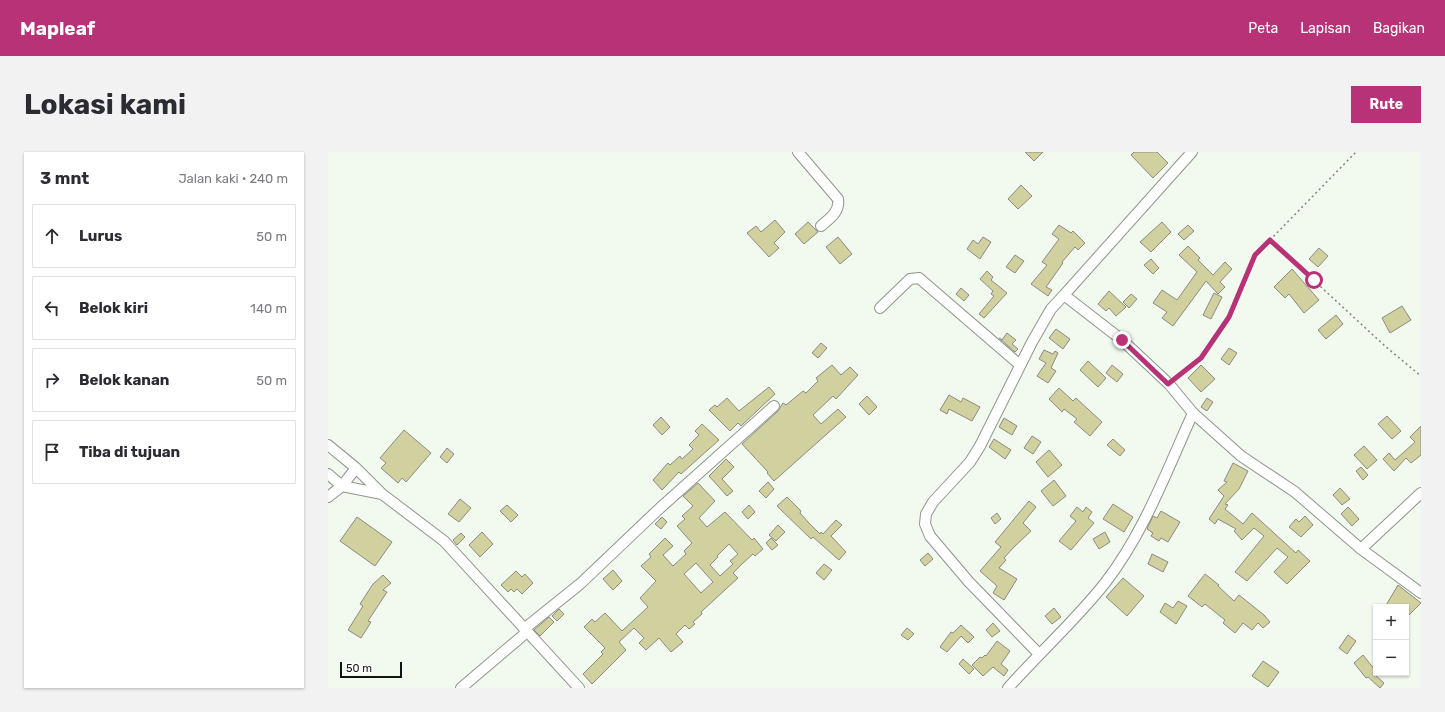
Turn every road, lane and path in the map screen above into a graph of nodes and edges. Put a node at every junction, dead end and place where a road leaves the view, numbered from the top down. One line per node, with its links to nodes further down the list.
1 (798, 152): 4 (street)
2 (1192, 152): 6 (street)
3 (1356, 152): 5 (path)
4 (821, 226)
5 (1270, 240): 9 (path); 10 (path)
6 (1064, 295): 8 (street); 10 (street)
7 (880, 308): 8 (street)
8 (1020, 365): 23 (street)
9 (1421, 376)
10 (1168, 384): 12 (street)
11 (774, 406): 22 (street)
12 (1193, 413): 20 (street); 23 (street)
13 (328, 445): 14 (street)
14 (356, 468): 16 (street); 18 (street)
15 (328, 474): 16 (street)
16 (342, 486): 18 (street); 19 (street)
17 (1421, 493): 20 (street)
18 (382, 494): 22 (street)
19 (328, 497)
20 (1361, 549): 21 (street)
21 (1421, 593)
22 (526, 630): 24 (street); 25 (street)
23 (1039, 654): 26 (street)
24 (461, 688)
25 (579, 688)
26 (1008, 688)

